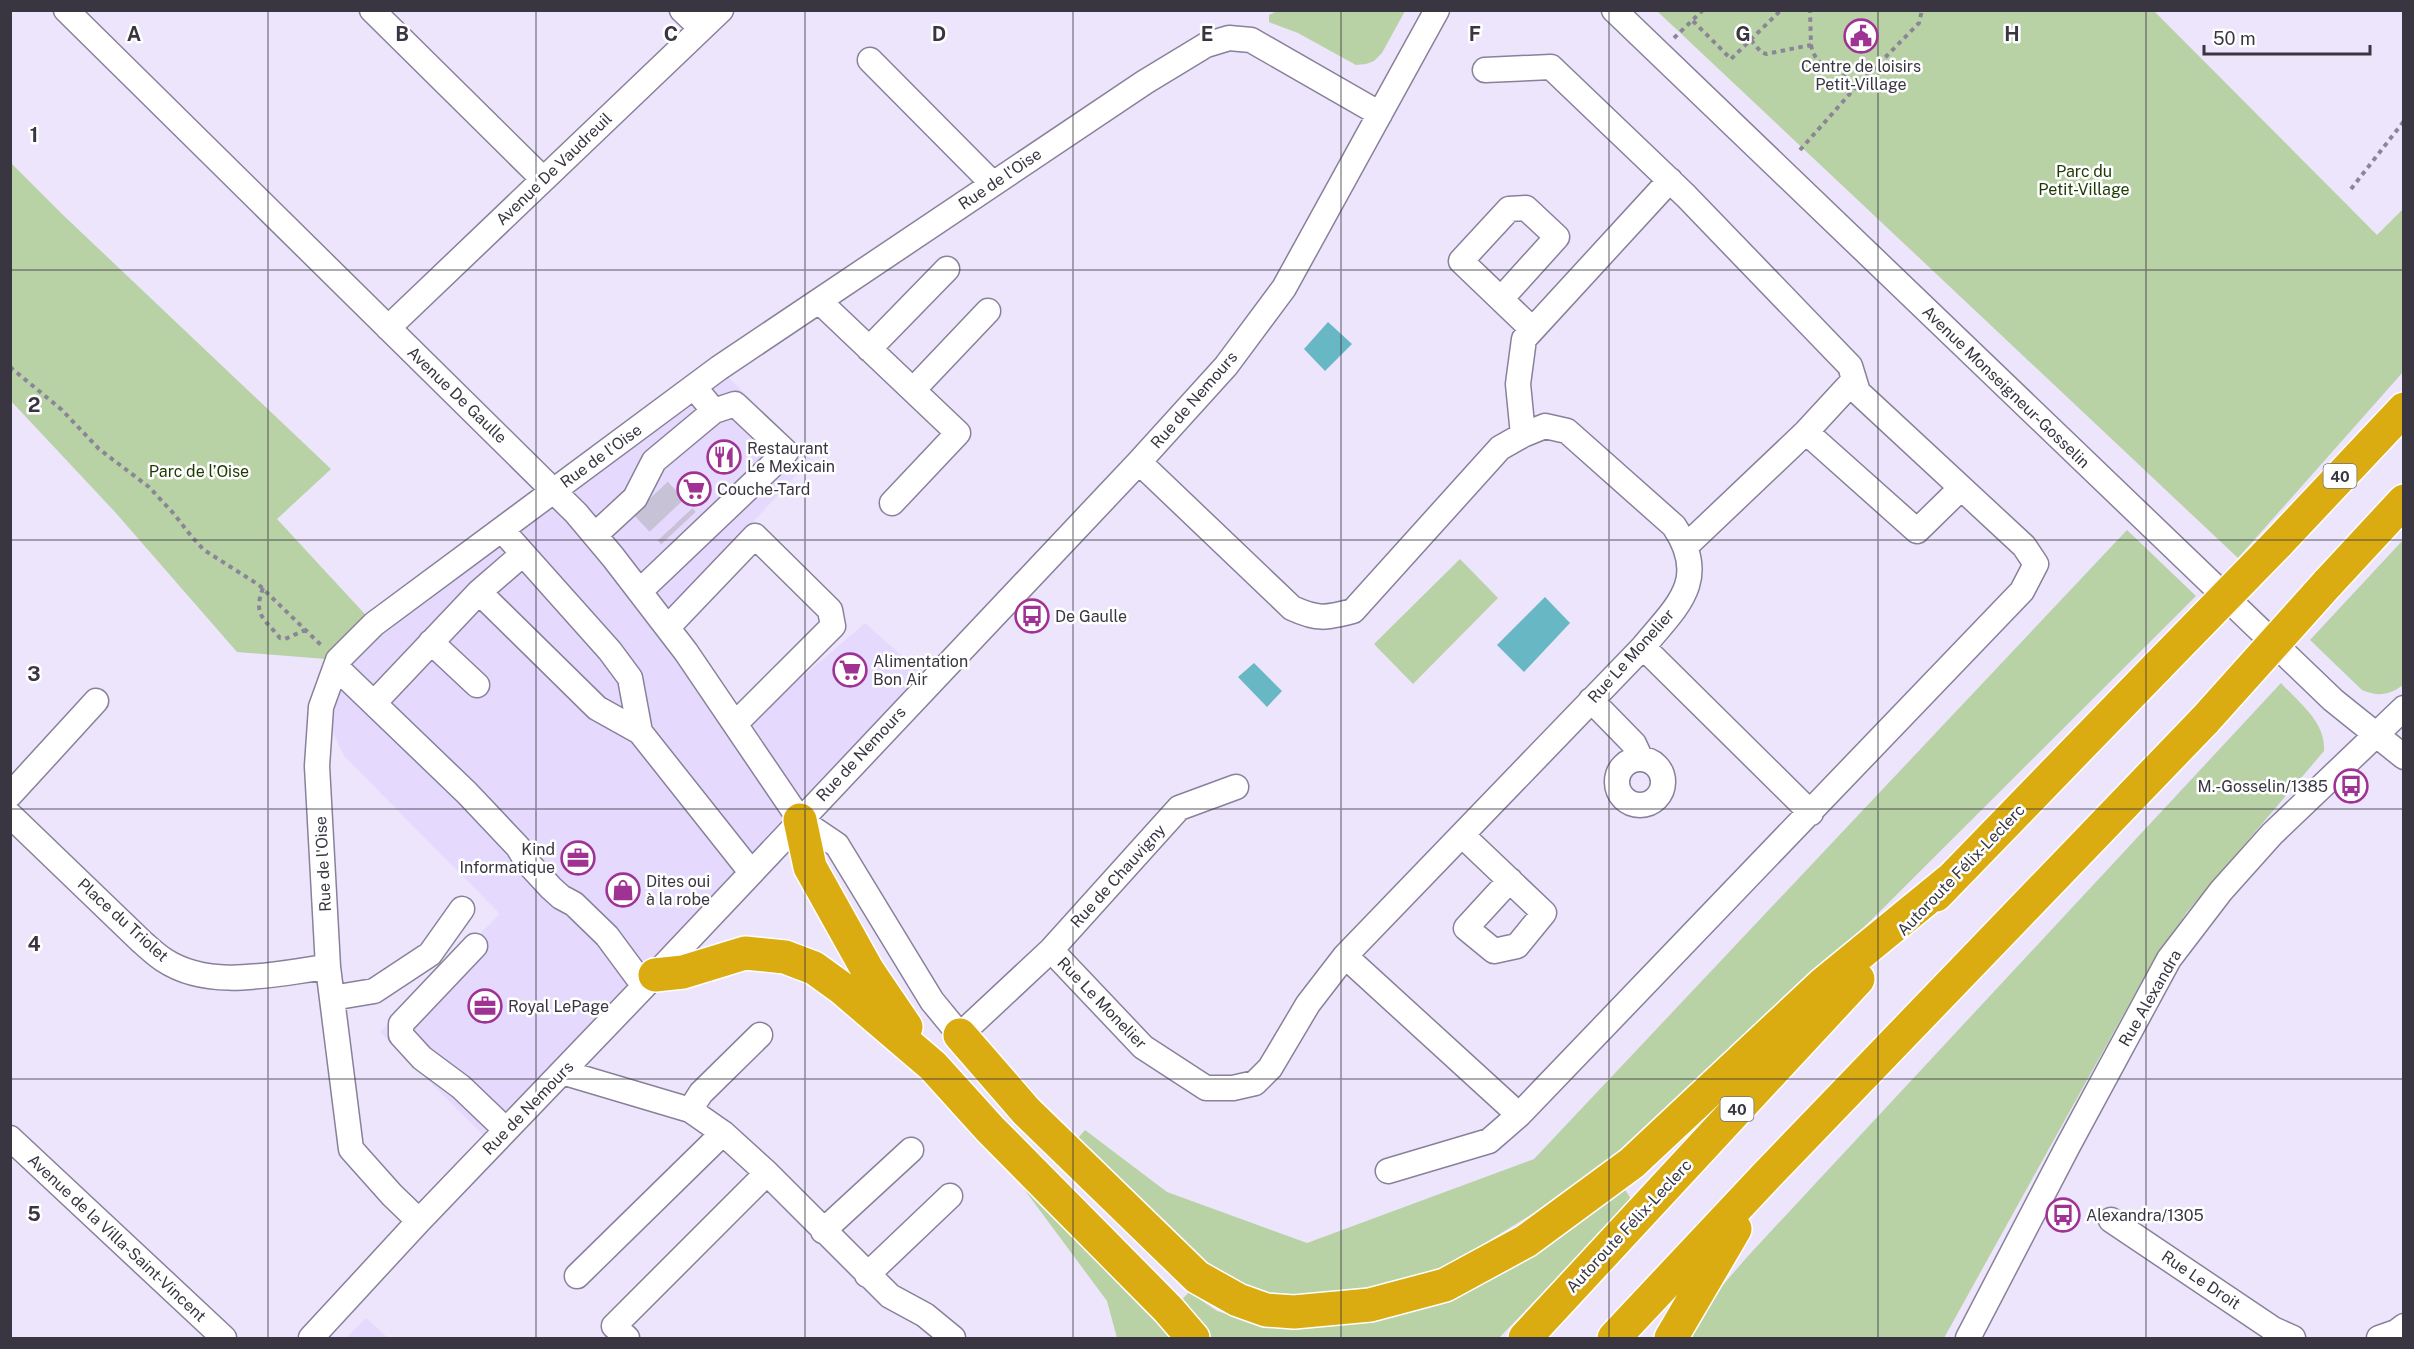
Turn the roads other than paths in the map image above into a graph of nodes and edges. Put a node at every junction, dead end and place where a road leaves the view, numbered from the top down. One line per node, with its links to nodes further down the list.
1 (66, 10): 18 (street, Avenue De Gaulle)
2 (372, 10): 11 (street)
3 (682, 10): 7 (street)
4 (721, 10): 7 (street, Avenue De Vaudreuil)
5 (1437, 10): 10 (street, Rue de Nemours)
6 (1614, 10): 52 (street, Avenue Monseigneur-Gosselin)
7 (700, 28): 11 (street, Avenue De Vaudreuil)
8 (870, 60): 13 (street)
9 (1485, 70): 12 (street)
10 (1380, 114): 13 (street, Rue de l'Oise); 29 (street, Rue de Nemours)
11 (543, 179): 18 (street, Avenue De Vaudreuil)
12 (1670, 180): 19 (street); 21 (street)
13 (993, 184): 16 (street, Rue de l'Oise)
14 (947, 269): 20 (street)
15 (1501, 299): 19 (street)
16 (819, 301): 20 (street); 22 (street, Rue de l'Oise)
17 (988, 311): 23 (street)
18 (388, 328): 32 (street, Avenue De Gaulle)
19 (1532, 329): 28 (street)
20 (869, 349): 23 (street)
21 (1854, 380): 26 (street); 31 (street)
22 (694, 387): 25 (street); 27 (street, Rue de l'Oise)
23 (913, 390): 34 (street)
24 (2403, 409): 63 (highway, Autoroute Félix-Leclerc / 40, bridge)
25 (714, 411): 30 (street); 39 (street)
26 (1806, 432): 31 (street); 37 (street)
27 (634, 433): 30 (street); 32 (street, Rue de l'Oise)
28 (1523, 435): 29 (street, Rue Le Monelier); 37 (street, Rue Le Monelier)
29 (1138, 462): 59 (street, Rue de Nemours)
30 (647, 486): 36 (street)
31 (1961, 488): 57 (street)
32 (555, 490): 35 (street, Rue de l'Oise); 36 (street, Avenue De Gaulle)
33 (2403, 501): 83 (highway, bridge)
34 (892, 502)
35 (502, 530): 38 (street); 44 (street, Rue de l'Oise)
36 (595, 535): 39 (street, Avenue De Gaulle)
37 (1686, 546): 43 (street, Rue Le Monelier)
38 (523, 554): 40 (street); 51 (street)
39 (640, 591): 41 (street, Avenue De Gaulle)
40 (479, 592): 42 (street); 51 (street)
41 (668, 627): 50 (street, Avenue De Gaulle); 50 (street)
42 (431, 642): 45 (street); 48 (street)
43 (1642, 646): 46 (street, Rue Le Monelier); 57 (street)
44 (337, 664): 48 (street); 68 (street, Rue de l'Oise)
45 (477, 685)
46 (1591, 700): 54 (street); 60 (street, Rue Le Monelier)
47 (96, 701): 56 (street)
48 (374, 703): 69 (street)
49 (2403, 708): 52 (street, Rue Alexandra)
50 (735, 724): 59 (street, Avenue De Gaulle)
51 (640, 732): 61 (street)
52 (2375, 734): 53 (street, Avenue Monseigneur-Gosselin); 99 (street, Rue Alexandra)
53 (2403, 757)
54 (1641, 759)
55 (1236, 787): 66 (street, Rue de Chauvigny)
56 (10, 795)
57 (1811, 813): 76 (street)
58 (10, 815): 68 (street, Place du Triolet)
59 (800, 820): 61 (street, Rue de Nemours); 72 (street); 73 (highway)
60 (1462, 835): 62 (street); 67 (street, Rue Le Monelier)
61 (751, 872): 69 (street, Rue de Nemours)
62 (1510, 880)
63 (1950, 880): 72 (highway); 96 (highway, Autoroute Félix-Leclerc / 40)
64 (462, 909): 70 (street)
65 (475, 946): 77 (street)
66 (1051, 950): 67 (street, Rue Le Monelier); 72 (street, Rue de Chauvigny)
67 (1345, 956): 76 (street)
68 (328, 967): 70 (street, Rue de l'Oise)
69 (650, 980): 73 (highway); 74 (street, Rue de Nemours)
70 (332, 998): 86 (street, Rue de l'Oise)
71 (760, 1035): 75 (street)
72 (960, 1035)
73 (933, 1066): 95 (highway)
74 (562, 1071): 75 (street); 77 (street, Rue de Nemours)
75 (690, 1110): 78 (street)
76 (1519, 1115): 81 (street)
77 (506, 1130): 86 (street, Rue de Nemours)
78 (723, 1133): 82 (street); 89 (street)
79 (10, 1138): 91 (street, Avenue de la Villa-Saint-Vincent)
80 (911, 1150): 87 (street)
81 (1388, 1171)
82 (767, 1173): 87 (street); 93 (street)
83 (1767, 1175): 97 (highway); 98 (highway)
84 (950, 1196): 88 (street)
85 (2111, 1220): 100 (street, Rue Le Droit)
86 (419, 1221): 92 (street, Rue de Nemours)
87 (823, 1231): 88 (street)
88 (867, 1275): 94 (street)
89 (577, 1276)
90 (2403, 1326): 101 (street)
91 (224, 1338)
92 (310, 1338)
93 (627, 1338)
94 (953, 1338)
95 (1192, 1338)
96 (1525, 1338)
97 (1614, 1338)
98 (1671, 1338)
99 (1968, 1338)
100 (2292, 1338)
101 (2379, 1338)

